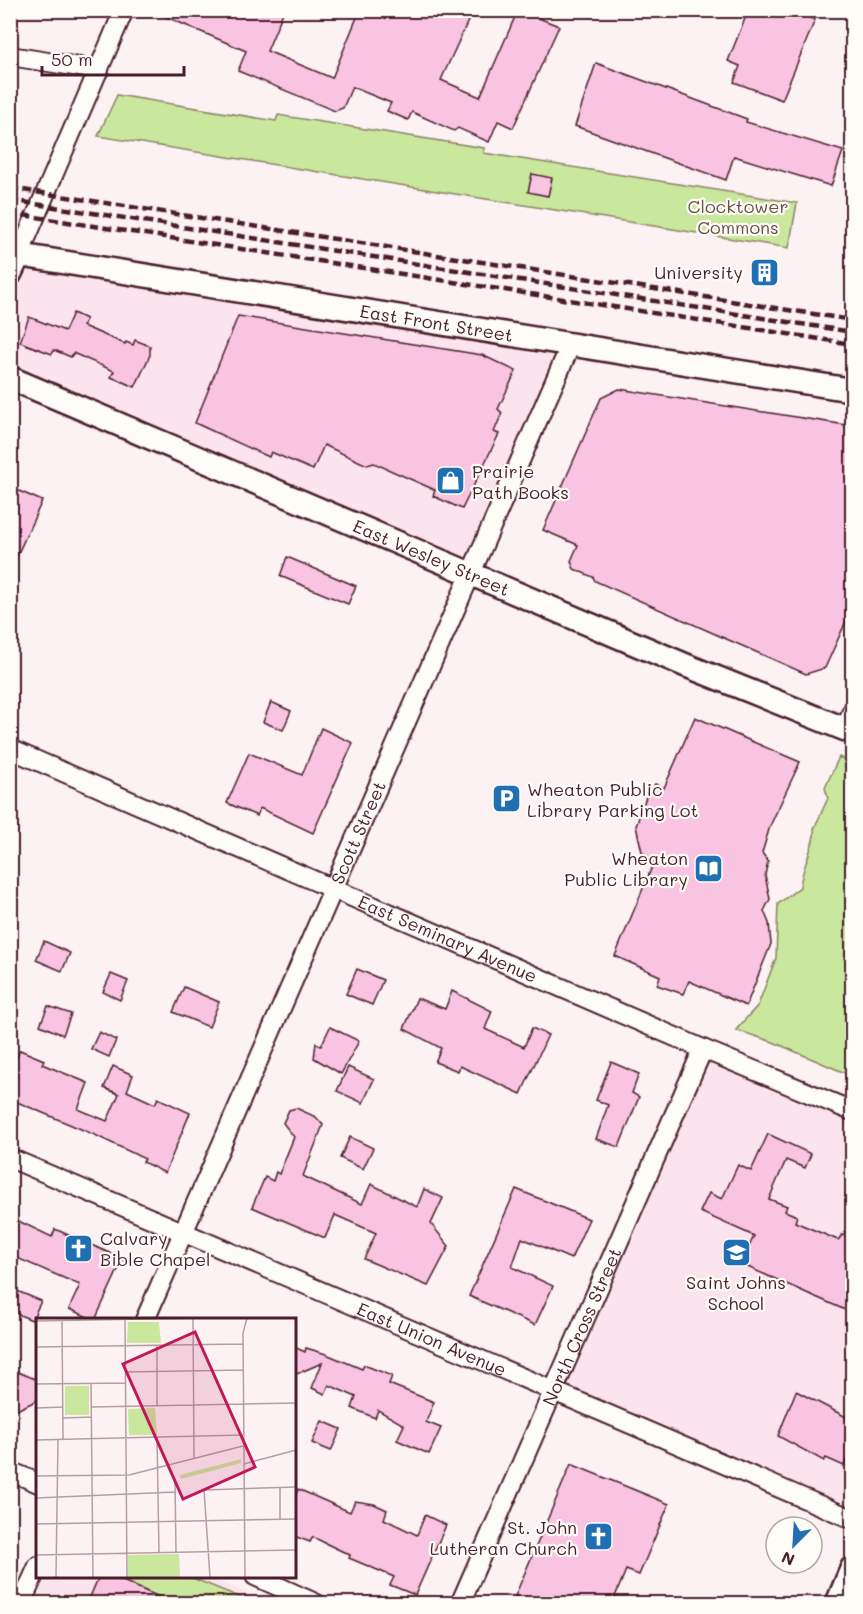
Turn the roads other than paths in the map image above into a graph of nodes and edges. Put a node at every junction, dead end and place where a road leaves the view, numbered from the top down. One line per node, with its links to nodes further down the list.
1 (124, 10): 3 (street)
2 (10, 56): 3 (street)
3 (99, 70): 4 (street)
4 (15, 265): 5 (street, East Front Street)
5 (571, 344): 7 (street, East Front Street); 8 (street, Scott Street)
6 (10, 378): 8 (street, East Wesley Street)
7 (852, 390)
8 (471, 574): 9 (street, East Wesley Street); 11 (street, Scott Street)
9 (850, 724)
10 (10, 749): 11 (street, East Seminary Avenue)
11 (333, 887): 12 (street, East Seminary Avenue); 15 (street, Scott Street)
12 (703, 1049): 13 (street, East Seminary Avenue); 17 (street, North Cross Street)
13 (852, 1111)
14 (10, 1158): 15 (street, East Union Avenue)
15 (183, 1232): 16 (street, Scott Street); 17 (street, East Union Avenue)
16 (146, 1318)
17 (554, 1391): 20 (street, East Union Avenue); 26 (street, North Cross Street)
18 (10, 1471): 19 (street)
19 (36, 1482)
20 (852, 1519)
21 (852, 1568): 27 (street)
22 (36, 1570): 24 (street)
23 (259, 1578): 25 (street)
24 (21, 1604)
25 (317, 1604)
26 (460, 1604)
27 (837, 1604)

